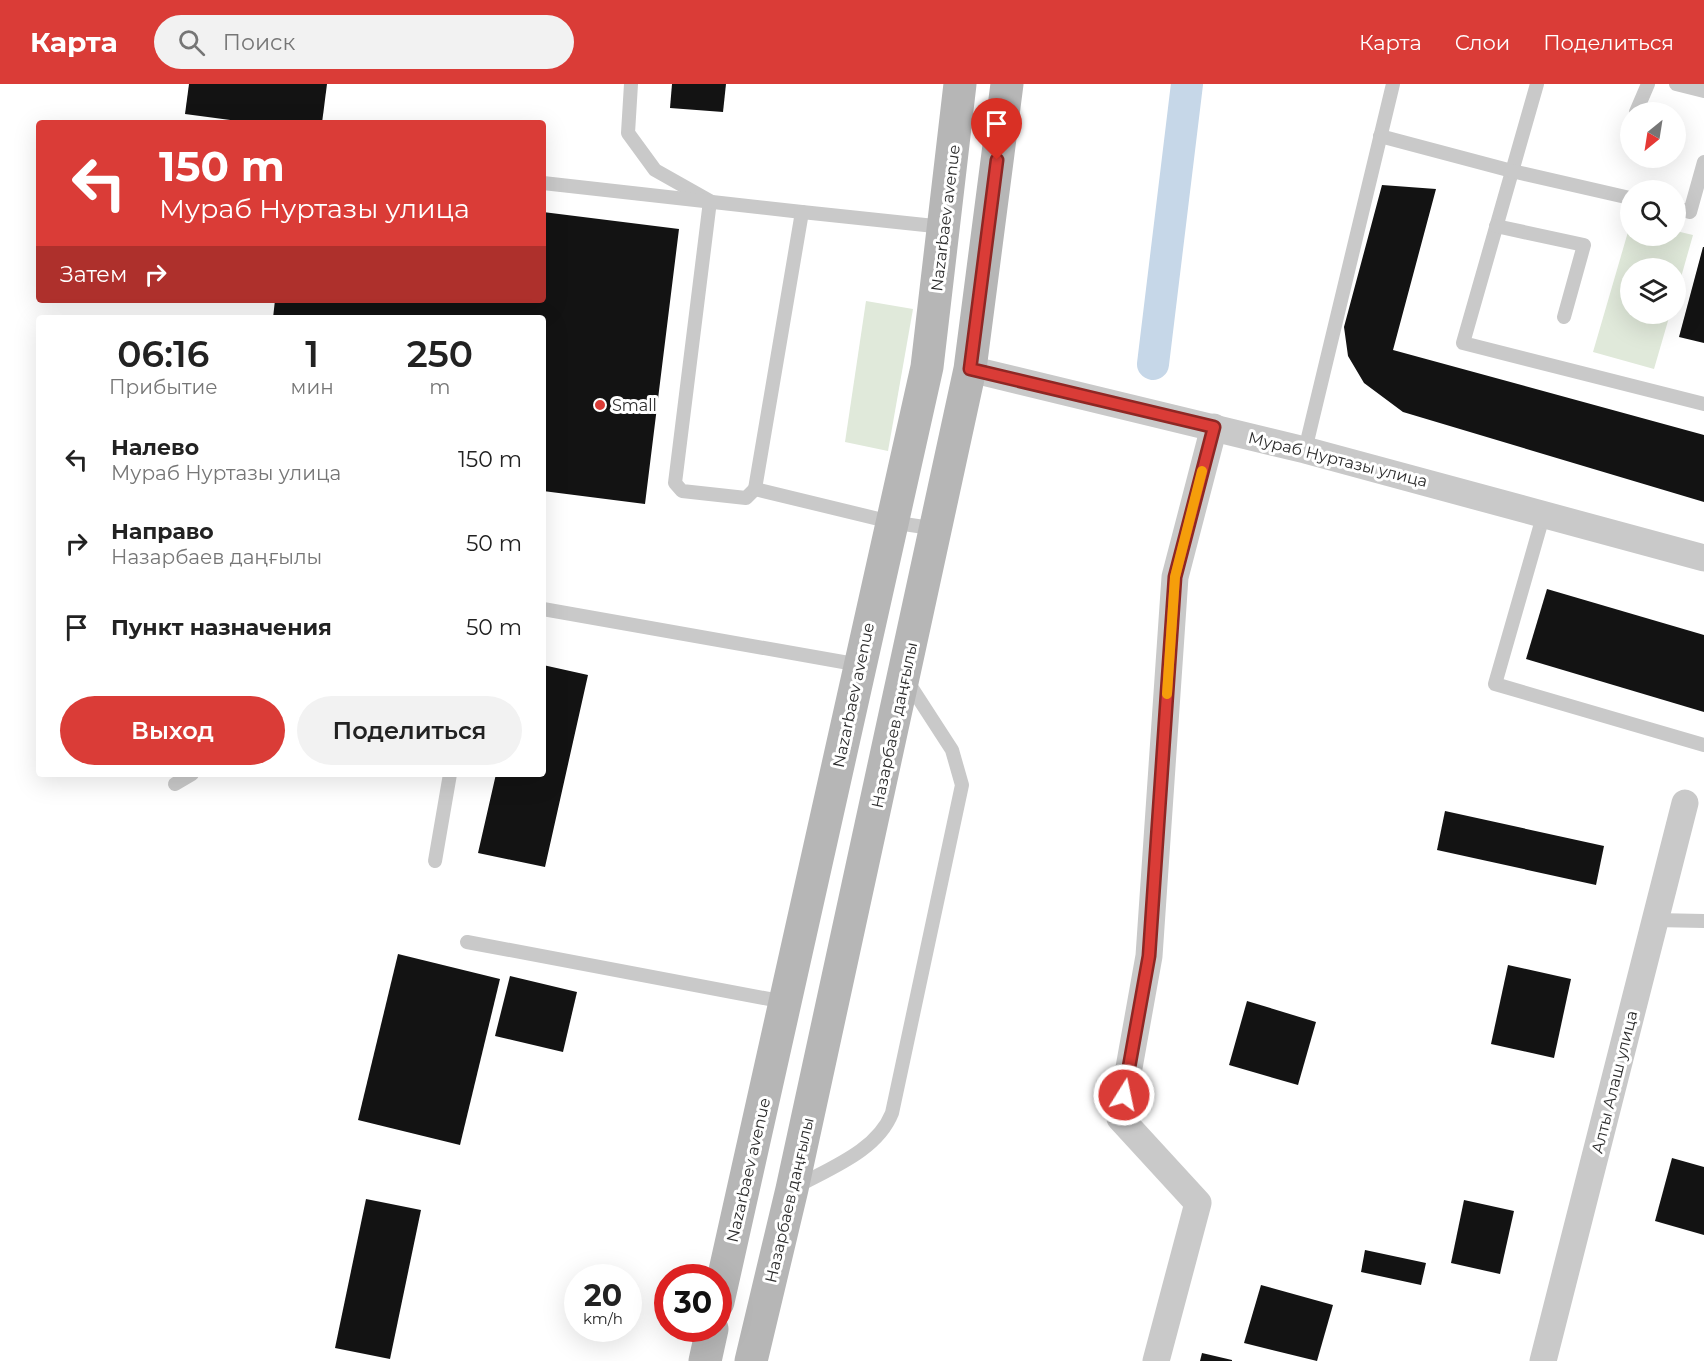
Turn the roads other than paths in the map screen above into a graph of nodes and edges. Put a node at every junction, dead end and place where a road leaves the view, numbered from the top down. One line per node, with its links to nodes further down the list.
1 (631, 84): 15 (lane)
2 (960, 84): 19 (main road, Nazarbaev avenue)
3 (1007, 84): 21 (main road, Назарбаев даңғылы)
4 (1393, 84): 10 (lane)
5 (1537, 84): 12 (lane)
6 (1648, 84): 9 (lane)
7 (1676, 84): 8 (lane)
8 (1704, 91)
9 (1640, 102)
10 (1380, 136): 12 (lane); 24 (lane)
11 (1704, 162): 16 (lane)
12 (1512, 171): 14 (lane); 18 (lane)
13 (546, 183): 15 (lane)
14 (1620, 196)
15 (710, 201): 17 (lane); 25 (lane)
16 (1686, 211)
17 (802, 212): 19 (lane); 25 (lane)
18 (1496, 226): 20 (lane); 22 (lane)
19 (944, 227): 27 (main road, Nazarbaev avenue)
20 (1564, 317)
21 (970, 369): 23 (street, Мураб Нуртазы улица); 28 (main road, Назарбаев даңғылы)
22 (1704, 404)
23 (1214, 427): 24 (street, Мураб Нуртазы улица); 48 (street)
24 (1305, 450): 26 (street, Мураб Нуртазы улица)
25 (755, 489): 27 (lane)
26 (1544, 513): 29 (street, Мураб Нуртазы улица); 33 (lane)
27 (891, 522): 28 (lane); 31 (main road, Nazarbaev avenue)
28 (937, 529): 32 (main road, Назарбаев даңғылы)
29 (1704, 558)
30 (546, 610): 31 (lane)
31 (860, 665): 32 (main road); 42 (main road, Nazarbaev avenue)
32 (905, 677): 43 (main road, Назарбаев даңғылы); 43 (lane)
33 (1704, 745)
34 (187, 777): 36 (lane)
35 (449, 777): 38 (lane)
36 (175, 784)
37 (1684, 803): 39 (street, Алты Алаш улица)
38 (435, 861)
39 (1655, 920): 40 (lane); 49 (street, Алты Алаш улица)
40 (1704, 921)
41 (467, 942): 42 (lane)
42 (785, 1002): 44 (main road, Nazarbaev avenue)
43 (792, 1189): 47 (main road, Назарбаев даңғылы)
44 (726, 1264)
45 (709, 1342): 46 (main road)
46 (705, 1361)
47 (751, 1361)
48 (1156, 1361)
49 (1543, 1361)

